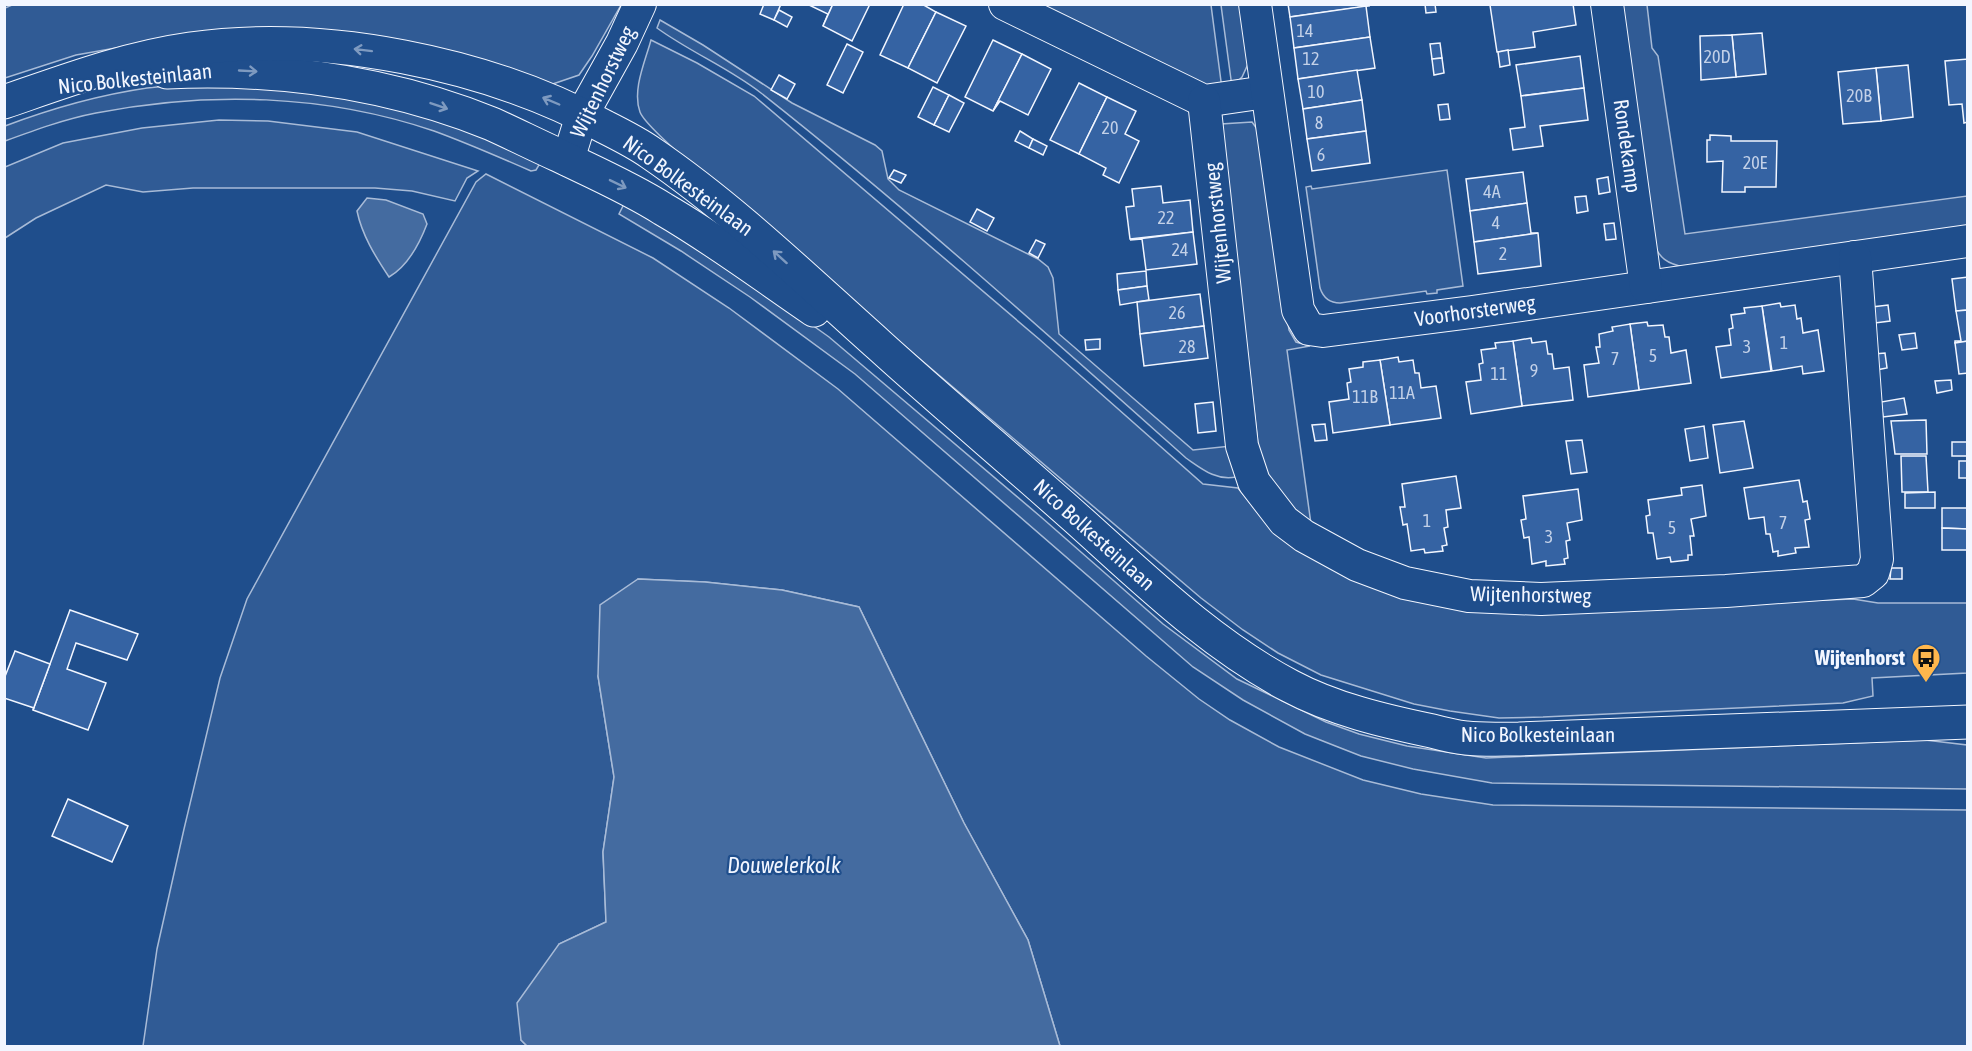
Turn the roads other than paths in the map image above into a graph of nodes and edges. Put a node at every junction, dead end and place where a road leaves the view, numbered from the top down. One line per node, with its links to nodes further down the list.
1 (640, 4): 9 (street, Wijtenhorstweg)
2 (1005, 4): 7 (street)
3 (1255, 4): 6 (street, Voorhorsterweg)
4 (1607, 4): 13 (street, Rondekamp)
5 (44, 88): 8 (street, Nico Bolkesteinlaan); 9 (street, Nico Bolkesteinlaan, one-way to 5); 10 (street, Nico Bolkesteinlaan, one-way to 10)
6 (1266, 92): 7 (street); 13 (street, Voorhorsterweg)
7 (1204, 101): 12 (street, Wijtenhorstweg)
8 (4, 102)
9 (582, 115): 10 (street, Wijtenhorstweg); 14 (street, Nico Bolkesteinlaan, one-way to 9)
10 (568, 160): 14 (street, Nico Bolkesteinlaan, one-way to 14)
11 (1968, 242): 12 (street, Voorhorsterweg)
12 (1855, 257): 13 (street, Voorhorsterweg)
13 (1646, 287)
14 (933, 394): 15 (street, Nico Bolkesteinlaan)
15 (1968, 722)

